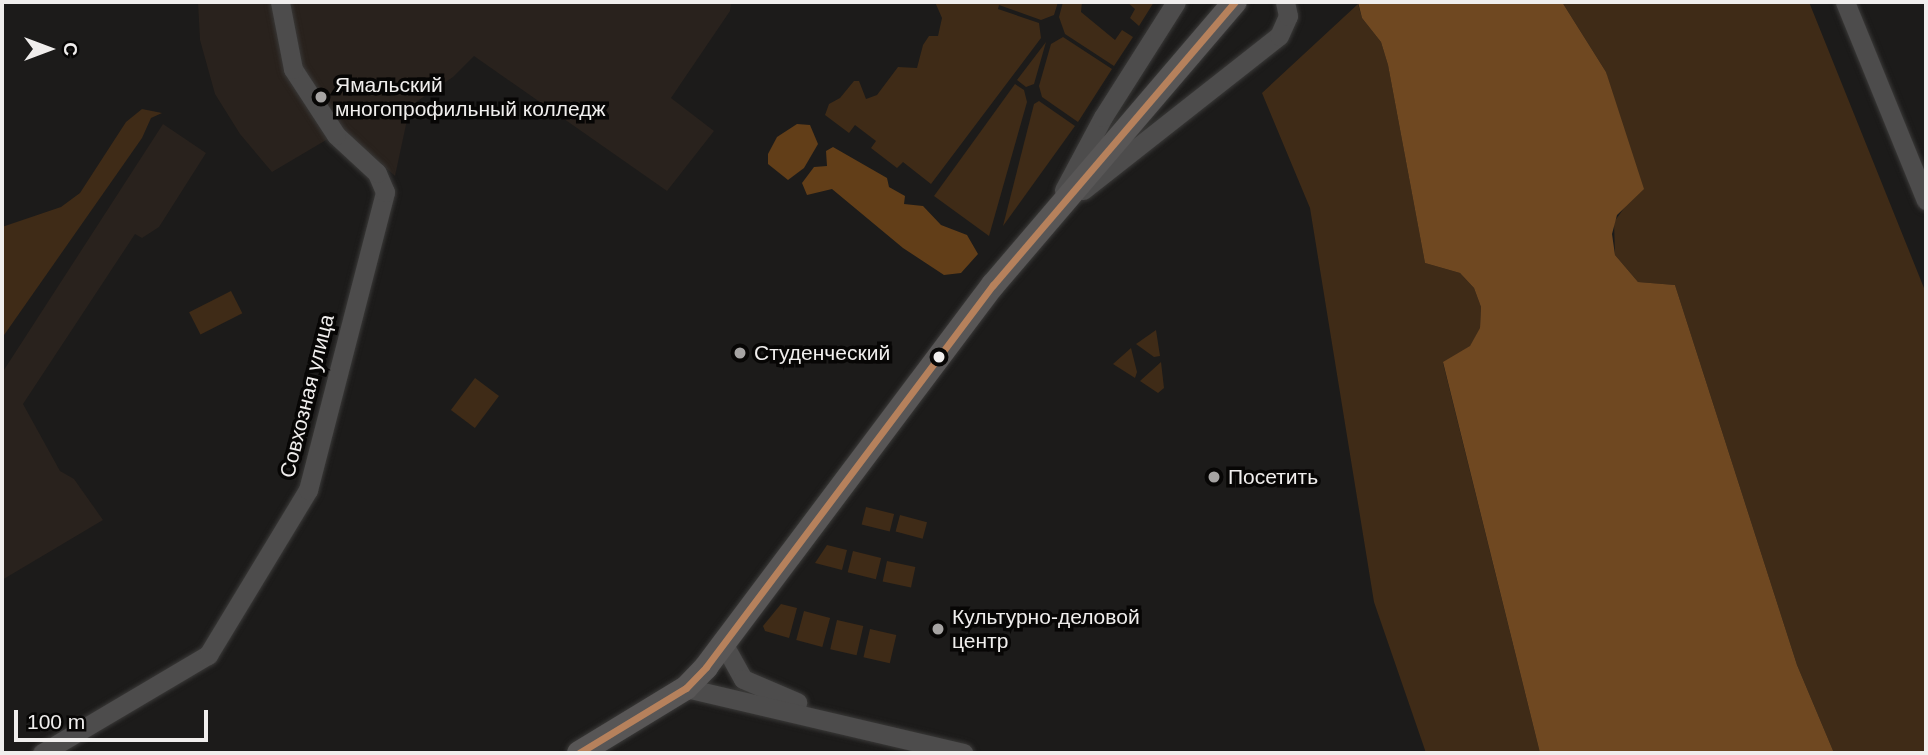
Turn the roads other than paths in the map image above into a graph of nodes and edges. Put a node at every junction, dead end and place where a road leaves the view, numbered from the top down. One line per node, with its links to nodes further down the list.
1 (280, 2): 11 (street, Совхозная улица)
2 (1177, 2): 7 (street)
3 (1235, 2): 7 (main road)
4 (1285, 2): 7 (street)
5 (1845, 2): 6 (street)
6 (1925, 191)
7 (1051, 213): 8 (main road)
8 (723, 643): 9 (main road); 10 (street)
9 (685, 688): 10 (street); 12 (main road)
10 (860, 726): 13 (street)
11 (42, 753)
12 (579, 753)
13 (963, 753)

